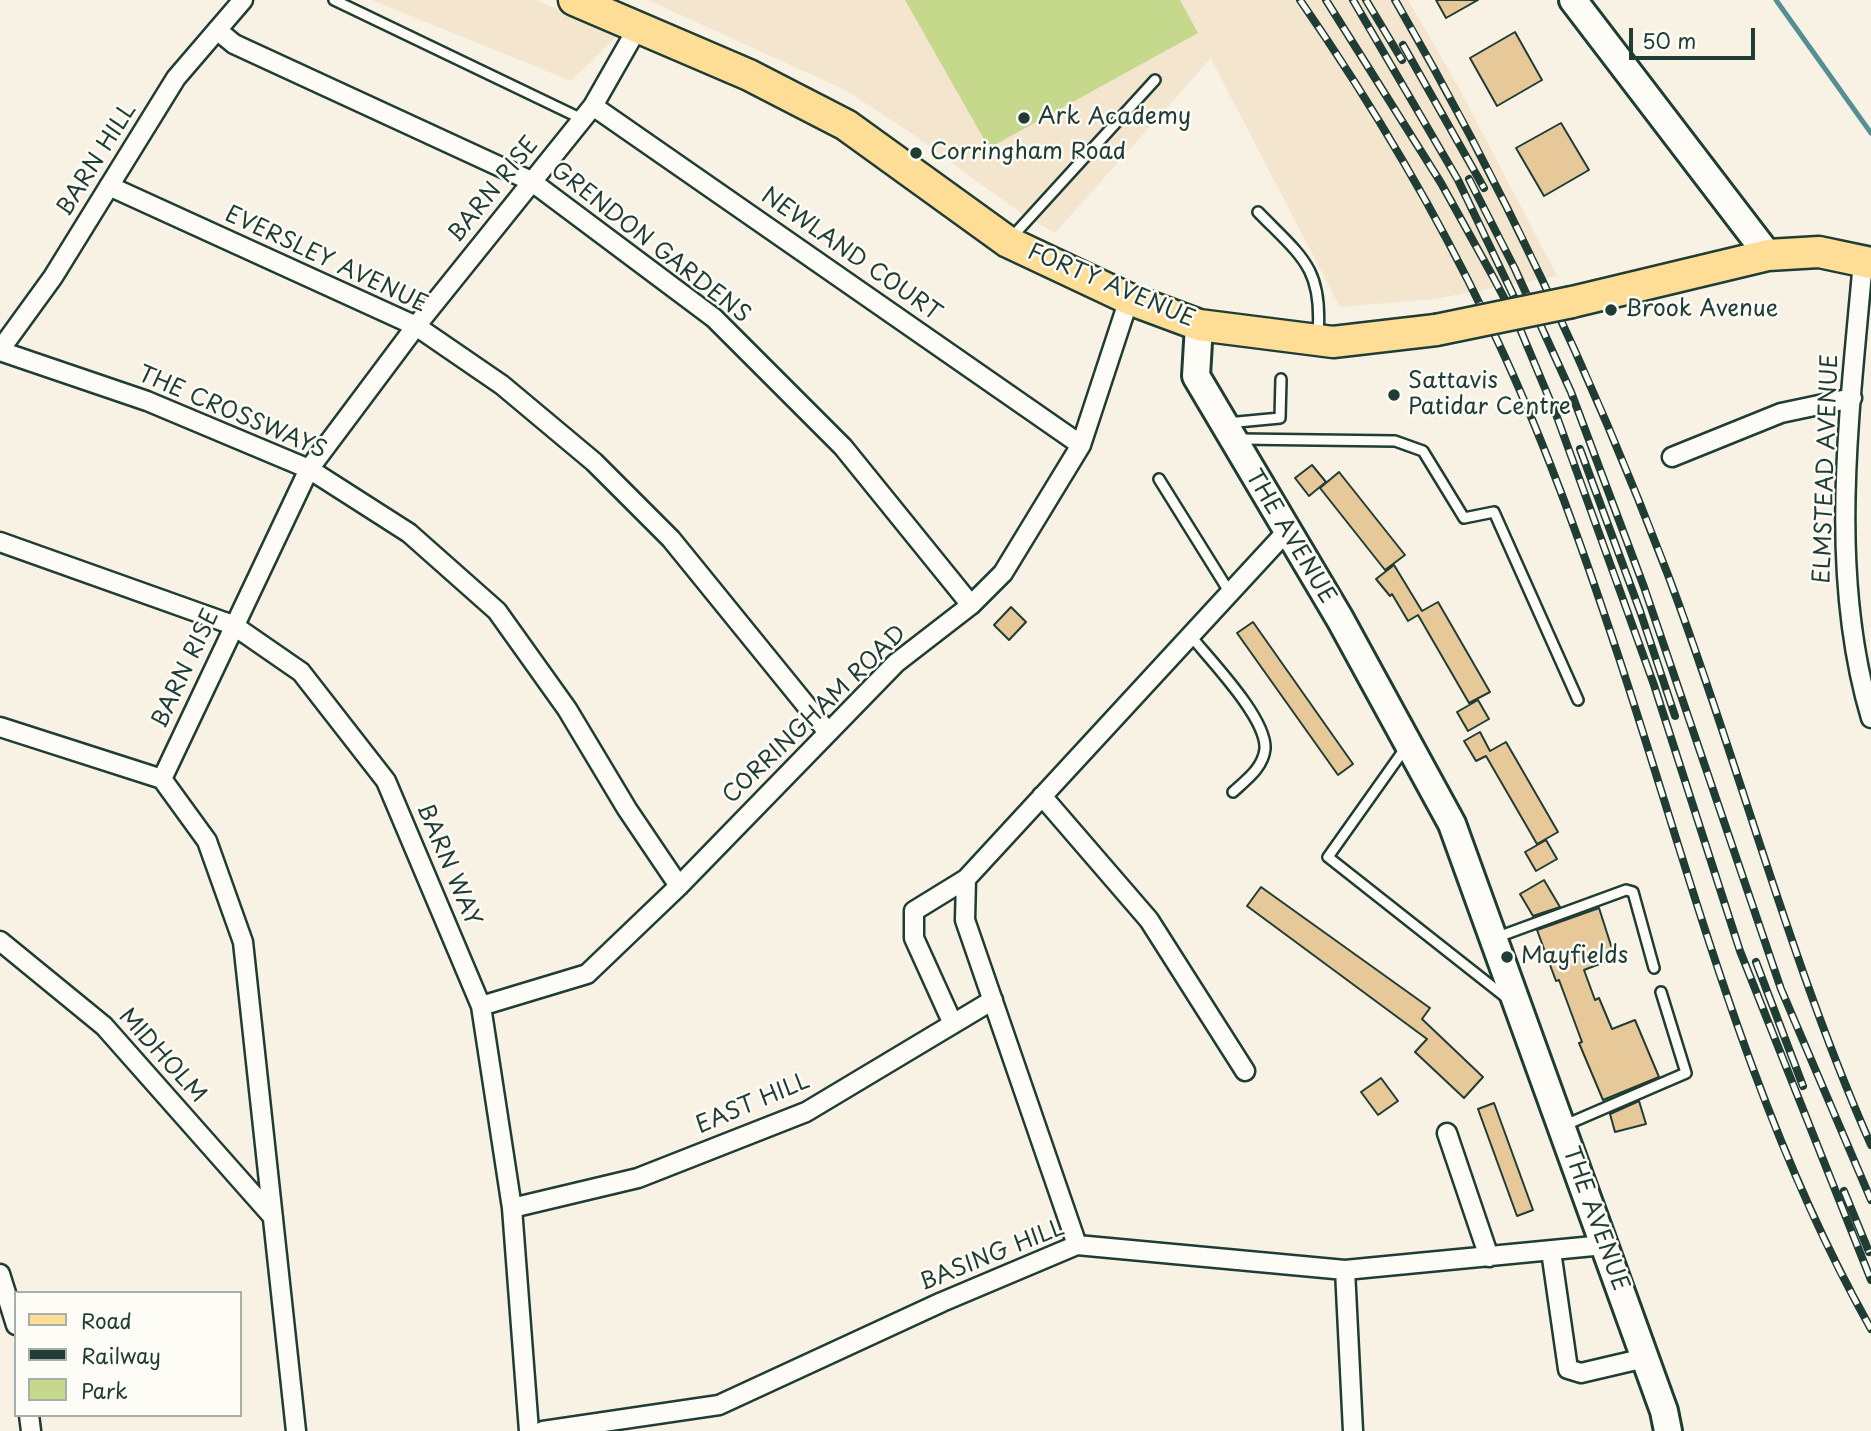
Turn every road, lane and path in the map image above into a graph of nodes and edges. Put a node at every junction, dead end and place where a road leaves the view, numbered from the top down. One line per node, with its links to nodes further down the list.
1 (243, 0): 6 (street, BARN HILL)
2 (334, 0): 8 (lane)
3 (574, 0): 5 (main road, FORTY AVENUE)
4 (1573, 0): 13 (street)
5 (638, 27): 8 (street, BARN RISE); 12 (main road, FORTY AVENUE)
6 (217, 30): 9 (street, GRENDON GARDENS); 10 (street, BARN HILL)
7 (1155, 80): 12 (lane)
8 (588, 112): 9 (street, BARN RISE); 23 (street, NEWLAND COURT)
9 (531, 181): 17 (street, BARN RISE); 30 (street, GRENDON GARDENS)
10 (109, 186): 17 (street, EVERSLEY AVENUE); 19 (street, BARN HILL)
11 (1258, 212): 18 (lane)
12 (1008, 242): 15 (main road, FORTY AVENUE)
13 (1768, 255): 14 (main road, FORTY AVENUE); 18 (main road, FORTY AVENUE, bridge)
14 (1867, 262): 21 (street, ELMSTEAD AVENUE)
15 (1129, 299): 16 (main road, FORTY AVENUE); 23 (street, CORRINGHAM ROAD)
16 (1199, 325): 18 (main road, FORTY AVENUE); 22 (street, THE AVENUE)
17 (416, 326): 25 (street, BARN RISE); 36 (street, EVERSLEY AVENUE)
18 (1317, 340)
19 (0, 351): 25 (street, THE CROSSWAYS)
20 (1281, 379): 22 (lane)
21 (1852, 398): 24 (street); 34 (street, ELMSTEAD AVENUE)
22 (1226, 431): 27 (street, THE AVENUE); 33 (lane)
23 (1080, 445): 30 (street, CORRINGHAM ROAD)
24 (1672, 457)
25 (309, 469): 31 (street, BARN RISE); 42 (street, THE CROSSWAYS)
26 (1159, 479): 29 (lane)
27 (1287, 531): 29 (street); 37 (street, THE AVENUE)
28 (0, 542): 31 (street, BARN WAY)
29 (1230, 593): 32 (street)
30 (971, 605): 36 (street, CORRINGHAM ROAD)
31 (233, 625): 38 (street, BARN RISE); 48 (street, BARN WAY)
32 (1191, 635): 39 (lane); 40 (street)
33 (1578, 700)
34 (1871, 718)
35 (0, 727): 38 (street)
36 (827, 731): 42 (street, CORRINGHAM ROAD)
37 (1409, 743): 43 (street, THE AVENUE); 49 (lane)
38 (162, 779): 55 (street)
39 (1233, 792)
40 (1042, 796): 41 (street); 51 (street)
41 (966, 879): 47 (street); 50 (street)
42 (679, 886): 48 (street, CORRINGHAM ROAD)
43 (1494, 938): 45 (lane); 49 (street, THE AVENUE)
44 (0, 941): 55 (street, MIDHOLM)
45 (1654, 968)
46 (1661, 992): 52 (lane)
47 (993, 1000): 50 (street, EAST HILL); 56 (street)
48 (481, 1006): 54 (street, BARN WAY)
49 (1518, 1007): 52 (street, THE AVENUE)
50 (953, 1024): 54 (street, EAST HILL)
51 (1245, 1071)
52 (1561, 1127): 57 (street, THE AVENUE)
53 (1447, 1133): 59 (street)
54 (512, 1208): 65 (street, BARN WAY)
55 (273, 1217): 64 (street)
56 (1077, 1245): 60 (street, BASING HILL); 66 (street, BASING HILL)
57 (1604, 1245): 58 (street, BASING HILL); 63 (street, THE AVENUE)
58 (1550, 1251): 59 (street, BASING HILL); 63 (street)
59 (1489, 1257): 60 (street, BASING HILL)
60 (1345, 1270): 67 (street)
61 (0, 1274): 62 (street)
62 (14, 1319)
63 (1645, 1358): 68 (street, THE AVENUE)
64 (296, 1431)
65 (529, 1431)
66 (543, 1431)
67 (1353, 1431)
68 (1668, 1431)

